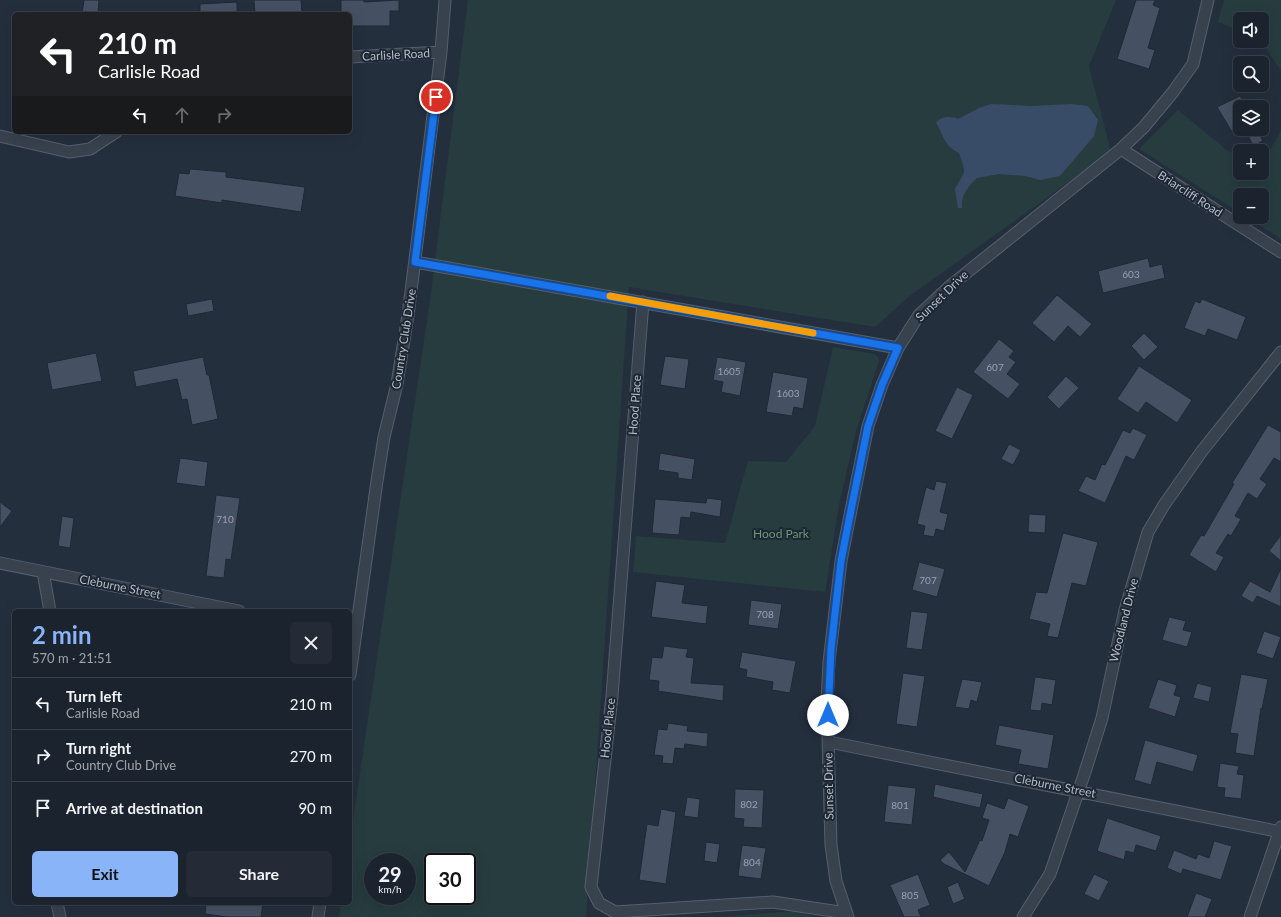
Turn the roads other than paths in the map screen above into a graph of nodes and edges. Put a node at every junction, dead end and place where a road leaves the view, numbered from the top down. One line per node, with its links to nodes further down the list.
1 (445, 0): 3 (street, Country Club Drive)
2 (1208, 0): 7 (street, Sunset Drive)
3 (441, 52): 4 (street, Carlisle Road); 9 (street, Country Club Drive)
4 (352, 57)
5 (113, 134): 6 (street)
6 (0, 136)
7 (1120, 149): 8 (street, Briarcliff Road); 11 (street, Sunset Drive)
8 (1281, 252)
9 (415, 262): 10 (street); 17 (street, Country Club Drive)
10 (643, 302): 11 (street); 24 (street, Hood Place)
11 (898, 348): 19 (street, Sunset Drive)
12 (1281, 352): 20 (street, Woodland Drive)
13 (0, 563): 14 (street, Cleburne Street)
14 (43, 572): 15 (street); 16 (street, Cleburne Street)
15 (50, 609)
16 (229, 609)
17 (353, 635): 18 (street, Country Club Drive)
18 (352, 648)
19 (828, 742): 20 (street, Cleburne Street); 24 (street, Sunset Drive)
20 (1079, 790): 21 (street, Cleburne Street); 27 (street, Woodland Drive)
21 (1281, 830): 28 (street)
22 (57, 905): 25 (street)
23 (320, 905): 26 (street)
24 (847, 915)
25 (60, 917)
26 (318, 917)
27 (1024, 917)
28 (1250, 917)

